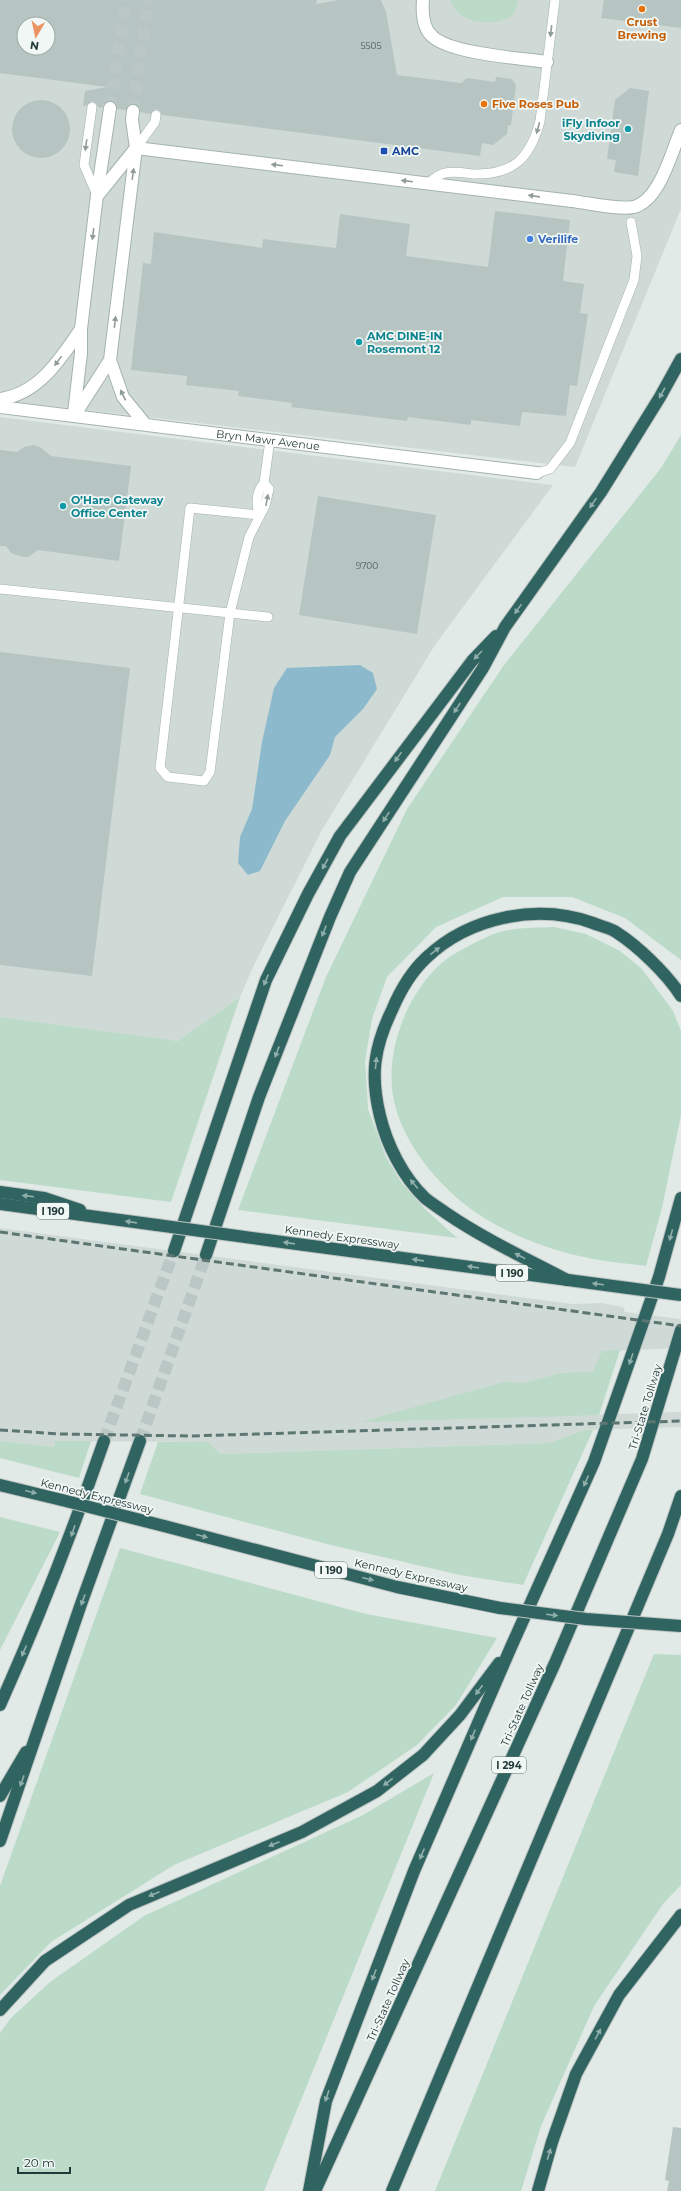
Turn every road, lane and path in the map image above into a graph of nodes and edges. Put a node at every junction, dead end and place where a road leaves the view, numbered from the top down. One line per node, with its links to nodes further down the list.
1 (423, 0): 3 (street)
2 (555, 0): 3 (lane, one-way to 3)
3 (547, 62): 10 (lane, one-way to 10)
4 (92, 106): 11 (lane, one-way to 11)
5 (110, 108): 11 (street)
6 (133, 111): 9 (street)
7 (156, 115): 9 (lane)
8 (681, 130): 10 (street, one-way to 10)
9 (136, 148): 10 (street, one-way to 9); 11 (street); 15 (street, one-way to 9)
10 (427, 184)
11 (97, 196): 13 (street, one-way to 13)
12 (631, 222): 21 (lane)
13 (81, 329): 16 (street, one-way to 16); 18 (street)
14 (681, 359): 27 (highway, one-way to 27)
15 (110, 360): 18 (street); 19 (street, one-way to 15)
16 (0, 399)
17 (0, 407): 18 (street, Bryn Mawr Avenue)
18 (74, 416): 19 (street, Bryn Mawr Avenue)
19 (145, 424): 20 (street, Bryn Mawr Avenue)
20 (270, 440): 21 (street, Bryn Mawr Avenue); 22 (lane)
21 (537, 473)
22 (259, 515): 24 (lane); 25 (lane)
23 (0, 588): 24 (lane)
24 (178, 608): 25 (lane); 25 (lane)
25 (230, 614): 26 (lane)
26 (268, 617)
27 (506, 627): 33 (highway, one-way to 33); 34 (highway, one-way to 34)
28 (681, 996): 35 (highway, one-way to 28)
29 (0, 1192): 32 (highway, one-way to 29)
30 (681, 1198): 43 (highway, one-way to 43)
31 (0, 1204): 32 (highway, Kennedy Expressway / I 190)
32 (106, 1218): 35 (highway, Kennedy Expressway / I 190, one-way to 32, bridge)
33 (174, 1251)
34 (206, 1255)
35 (567, 1280): 36 (highway, Kennedy Expressway / I 190, one-way to 35, bridge)
36 (681, 1295)
37 (681, 1330): 51 (highway, Tri-State Tollway / I 294)
38 (104, 1441): 44 (highway, one-way to 44)
39 (140, 1441): 45 (highway, one-way to 45)
40 (0, 1485): 42 (highway, Kennedy Expressway / I 190, one-way to 42, bridge)
41 (681, 1496): 52 (highway)
42 (681, 1626)
43 (511, 1647): 49 (highway, one-way to 49); 50 (highway, one-way to 50)
44 (0, 1704)
45 (39, 1731): 46 (highway); 47 (highway, one-way to 47)
46 (0, 1796)
47 (0, 1841)
48 (681, 1915): 53 (highway, one-way to 48)
49 (0, 2010)
50 (309, 2191)
51 (315, 2191)
52 (392, 2191)
53 (538, 2191)

